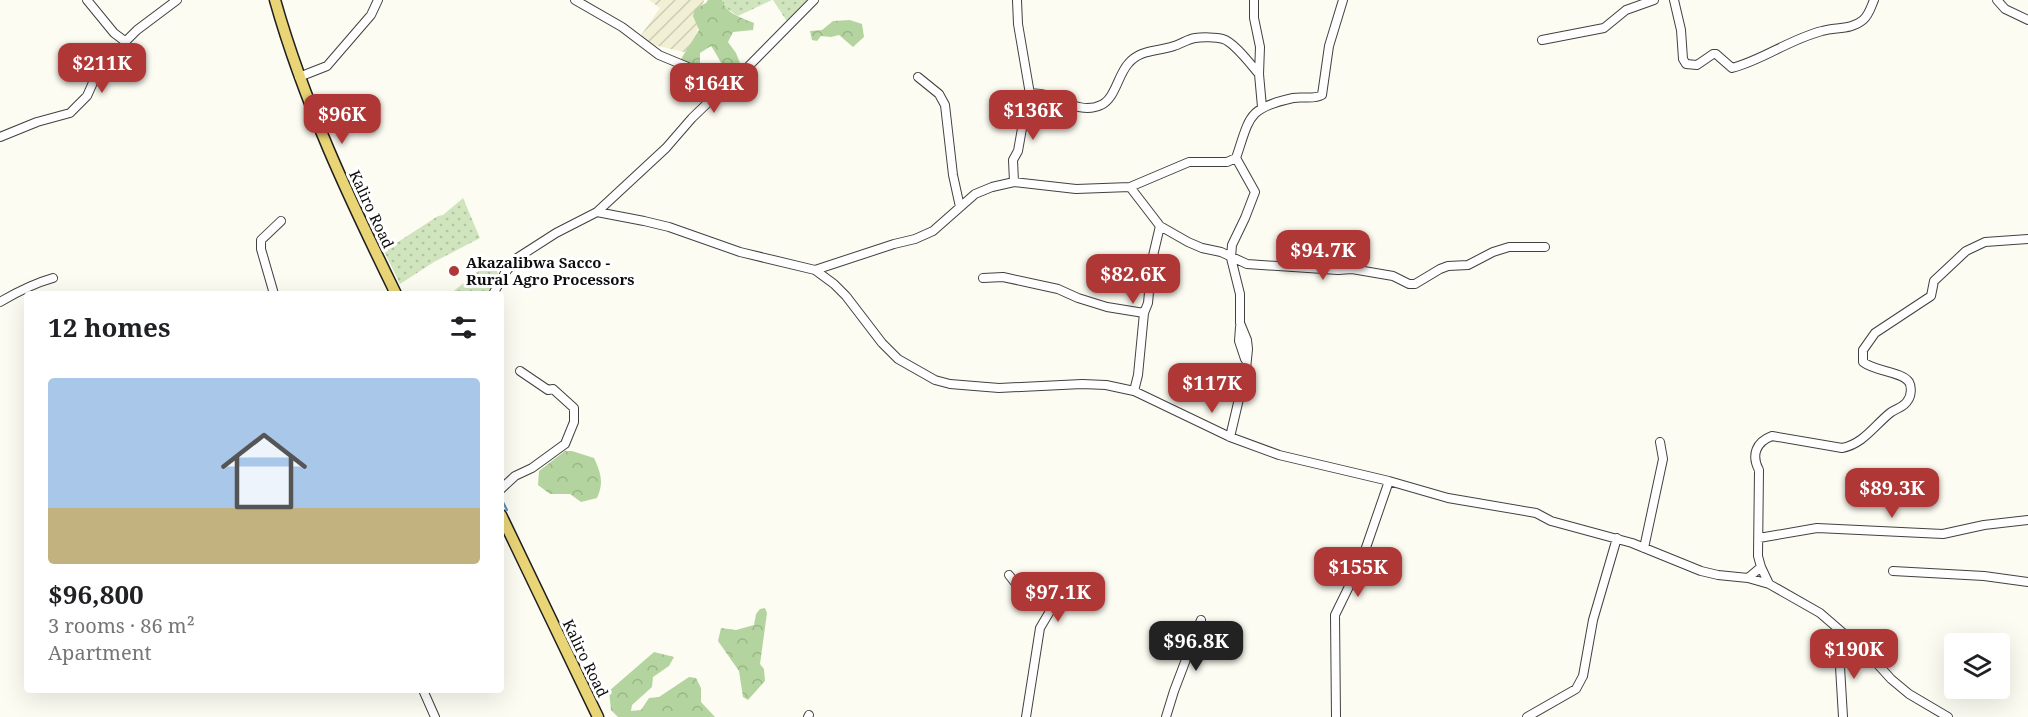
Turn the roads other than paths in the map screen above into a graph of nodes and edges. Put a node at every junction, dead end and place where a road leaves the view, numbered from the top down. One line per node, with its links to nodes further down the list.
1 (87, 0): 16 (street)
2 (177, 0): 16 (street)
3 (275, 0): 18 (main road, Kaliro Road)
4 (378, 0): 18 (street)
5 (575, 0): 20 (street)
6 (814, 0): 20 (street)
7 (1017, 0): 21 (street)
8 (1254, 0): 17 (street)
9 (1343, 0): 22 (street)
10 (1654, 0): 15 (street)
11 (1674, 0): 12 (street)
12 (1874, 0)
13 (1997, 0): 14 (street)
14 (2028, 20)
15 (1542, 40)
16 (126, 42): 23 (street)
17 (1259, 74): 21 (street); 22 (street)
18 (299, 77): 38 (main road, Kaliro Road)
19 (918, 77): 27 (street)
20 (722, 89): 28 (street)
21 (1030, 94): 25 (street)
22 (1262, 107): 24 (street)
23 (0, 136)
24 (1236, 158): 26 (street); 33 (street)
25 (1014, 182): 26 (street); 27 (street)
26 (1130, 188): 30 (street)
27 (960, 207): 34 (street)
28 (597, 212): 34 (street); 39 (street)
29 (281, 221): 37 (street)
30 (1160, 226): 33 (street); 41 (street)
31 (2028, 239): 51 (street)
32 (1545, 247): 33 (street)
33 (1231, 258): 44 (street)
34 (815, 270): 43 (street)
35 (53, 278): 40 (street)
36 (983, 278): 41 (street)
37 (272, 291)
38 (395, 291)
39 (495, 291)
40 (0, 302)
41 (1144, 313): 43 (street)
42 (520, 371): 47 (street)
43 (1134, 391): 44 (street)
44 (1230, 437): 46 (street)
45 (1660, 442): 52 (street)
46 (1389, 481): 50 (street); 66 (street)
47 (504, 486)
48 (2028, 520): 51 (street)
49 (504, 521): 63 (main road, Kaliro Road)
50 (1617, 538): 52 (street); 67 (street)
51 (1759, 538): 53 (street)
52 (1644, 548): 56 (street)
53 (1761, 567): 56 (street); 58 (street)
54 (1893, 571): 57 (street)
55 (1009, 575): 64 (street)
56 (1748, 578): 58 (street)
57 (2028, 582)
58 (1769, 584): 60 (street)
59 (1201, 620): 65 (street)
60 (1848, 637): 68 (street); 69 (street)
61 (424, 693): 62 (street)
62 (435, 717)
63 (598, 717)
64 (1026, 717)
65 (1166, 717)
66 (1336, 717)
67 (1527, 717)
68 (1843, 717)
69 (1948, 717)

